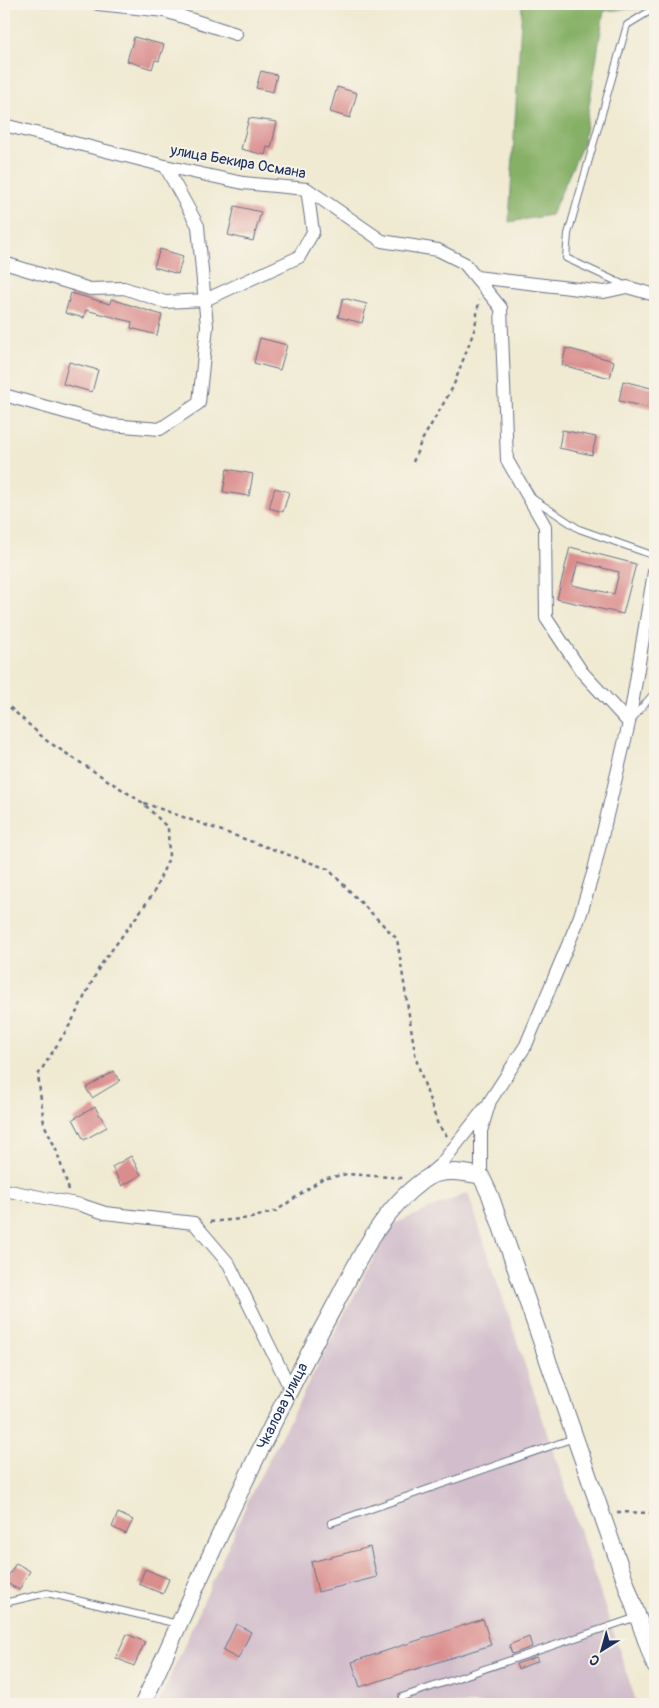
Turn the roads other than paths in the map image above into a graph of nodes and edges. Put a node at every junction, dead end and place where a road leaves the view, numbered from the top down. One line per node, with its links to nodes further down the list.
1 (98, 4): 3 (street)
2 (655, 8): 9 (lane)
3 (236, 34)
4 (4, 124): 5 (street, улица Бекира Османа)
5 (165, 166): 6 (street, улица Бекира Османа); 11 (street)
6 (307, 189): 8 (street, улица Бекира Османа); 11 (street)
7 (4, 263): 11 (street)
8 (476, 277): 9 (street); 13 (street, улица Бекира Османа)
9 (627, 287): 10 (street)
10 (655, 294)
11 (205, 300): 12 (street)
12 (4, 395)
13 (527, 494): 14 (lane); 17 (street, улица Бекира Османа)
14 (655, 556)
15 (655, 566): 17 (street)
16 (655, 692): 17 (lane)
17 (629, 723): 18 (street)
18 (490, 1101): 19 (street); 20 (street)
19 (480, 1176): 20 (street, Чкалова улица); 23 (street)
20 (423, 1180): 22 (street, Чкалова улица)
21 (4, 1190): 22 (street)
22 (290, 1388): 27 (street, Чкалова улица)
23 (575, 1438): 24 (lane); 26 (street)
24 (331, 1523)
25 (4, 1603): 27 (lane)
26 (638, 1617): 28 (street); 29 (lane)
27 (179, 1624): 30 (street, Чкалова улица)
28 (655, 1666)
29 (402, 1697)
30 (143, 1704)

